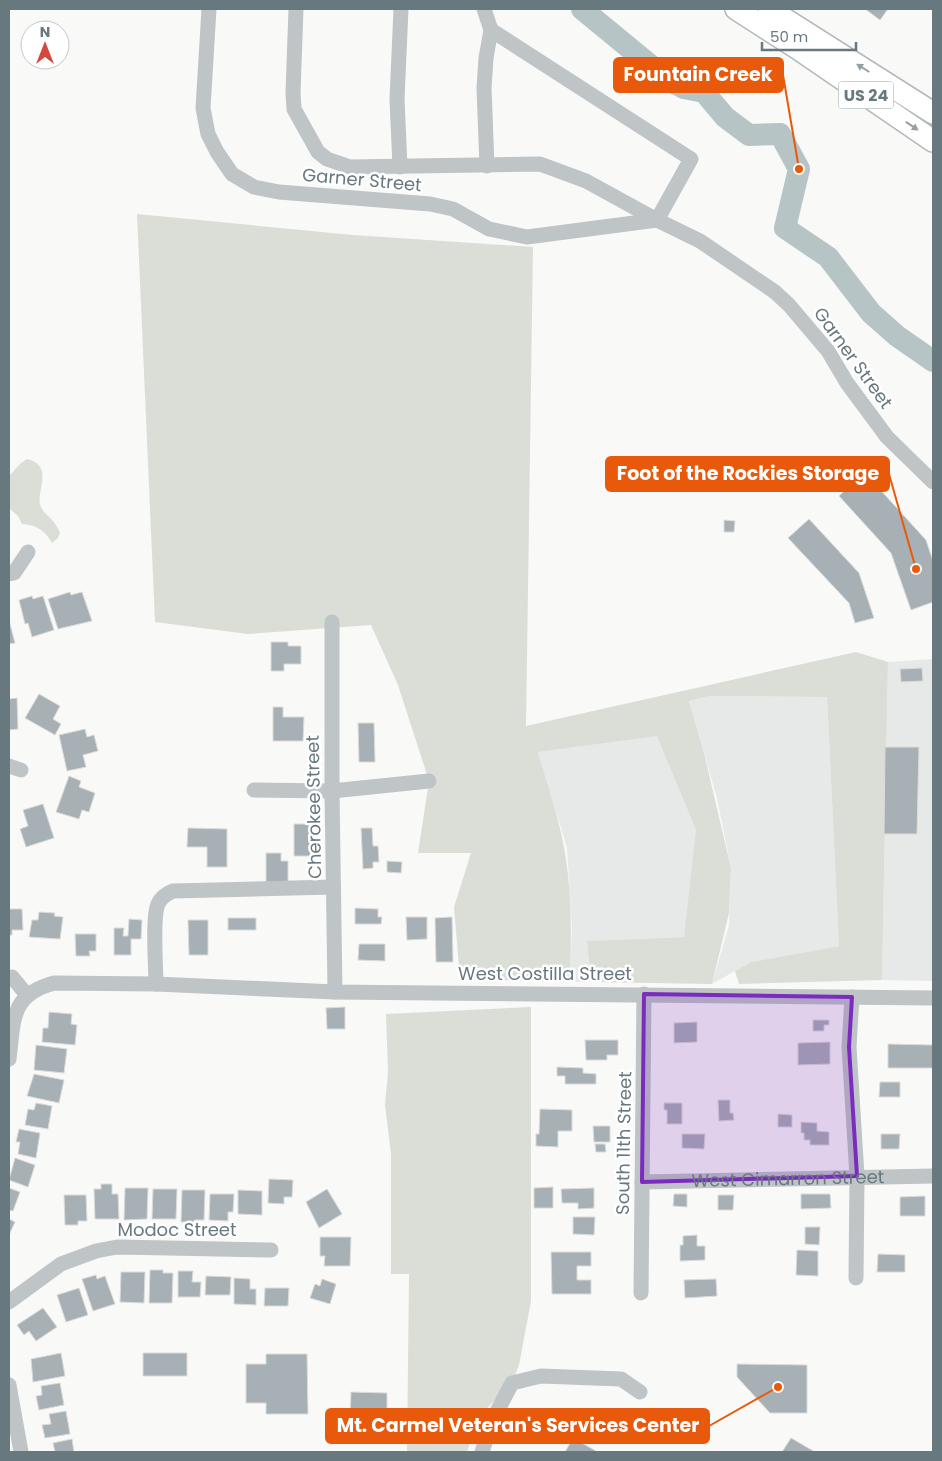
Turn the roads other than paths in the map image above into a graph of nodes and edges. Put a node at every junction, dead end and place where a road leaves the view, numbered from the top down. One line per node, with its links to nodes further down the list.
1 (209, 9): 12 (street, Garner Street)
2 (296, 9): 11 (street)
3 (402, 9): 11 (street)
4 (484, 9): 7 (street)
5 (736, 9): 9 (highway, US 24, one-way to 9)
6 (769, 9): 8 (highway, US 24, one-way to 6)
7 (490, 30): 10 (street); 12 (street)
8 (933, 113)
9 (933, 141)
10 (488, 166): 11 (street); 12 (street)
11 (400, 167)
12 (657, 220): 13 (street, Garner Street)
13 (933, 482)
14 (28, 552): 15 (street)
15 (9, 574)
16 (332, 622): 19 (street, Cherokee Street)
17 (429, 781): 19 (street)
18 (254, 790): 19 (street)
19 (332, 791): 20 (street, Cherokee Street)
20 (333, 887): 22 (street); 23 (street, Cherokee Street)
21 (12, 977): 25 (street)
22 (156, 984): 23 (street, West Costilla Street); 25 (street)
23 (335, 992): 24 (street, West Costilla Street)
24 (644, 994): 26 (street, West Costilla Street); 31 (street, South 11th Street)
25 (27, 995): 28 (street)
26 (852, 997): 27 (street, West Costilla Street); 29 (street)
27 (933, 998)
28 (9, 1059)
29 (857, 1176): 30 (street, West Cimarron Street); 31 (street, West Cimarron Street); 33 (street)
30 (933, 1176)
31 (642, 1182): 34 (street, South 11th Street)
32 (271, 1250): 35 (street, Modoc Street)
33 (856, 1278)
34 (641, 1293)
35 (9, 1302)
36 (9, 1385): 38 (street)
37 (640, 1392): 39 (street)
38 (21, 1452)
39 (482, 1452)

